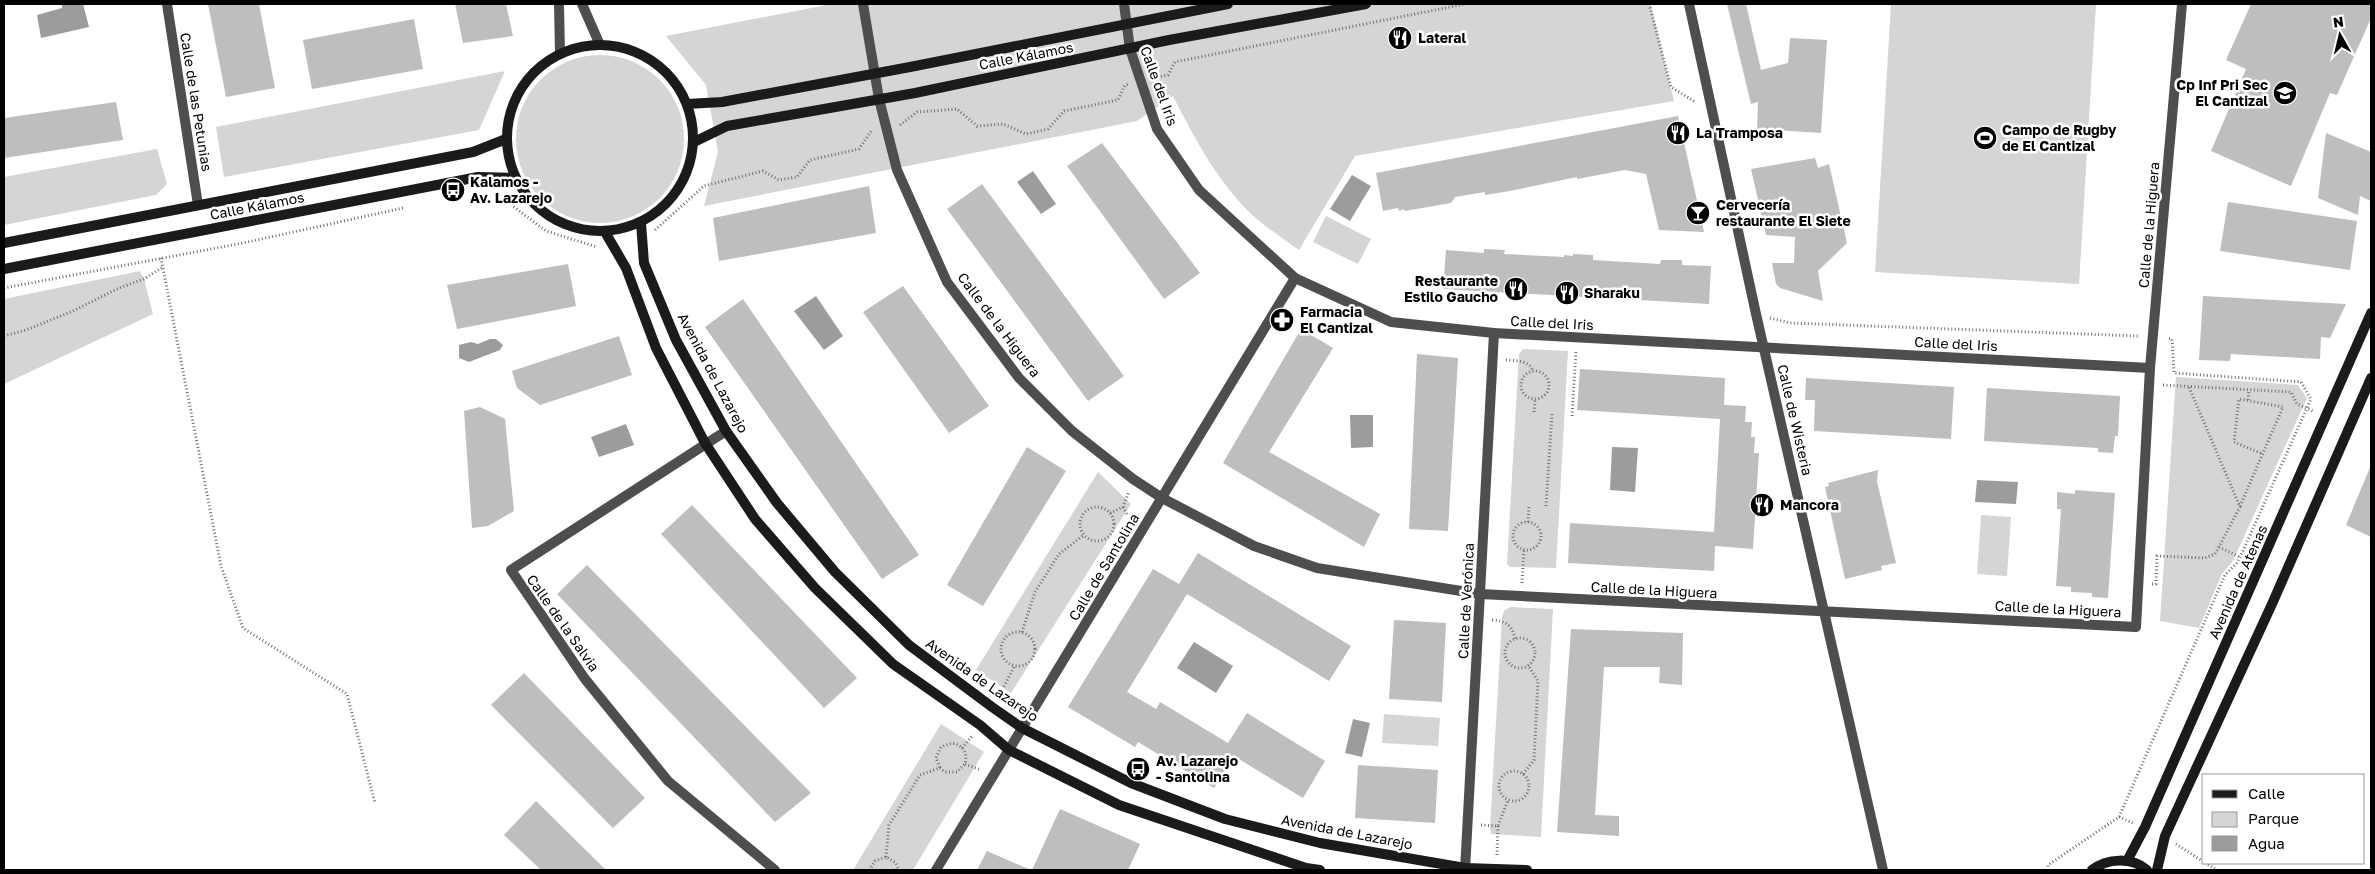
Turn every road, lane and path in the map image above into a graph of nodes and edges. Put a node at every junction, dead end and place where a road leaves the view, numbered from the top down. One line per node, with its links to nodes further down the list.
1 (167, 4): 26 (street, Calle de las Petunias)
2 (559, 4): 15 (street)
3 (582, 4): 13 (street)
4 (863, 4): 16 (street, Calle de la Higuera)
5 (1124, 4): 12 (street, Calle del Iris)
6 (1228, 4): 12 (main road, Calle Kálamos)
7 (1366, 4): 14 (main road, Calle Kálamos)
8 (1465, 4): 17 (path)
9 (1649, 4): 20 (path)
10 (1689, 4): 39 (street, Calle de Wisteria)
11 (2182, 4): 42 (street, Calle de la Higuera)
12 (1127, 23): 14 (street, Calle del Iris); 16 (main road, Calle Kálamos)
13 (600, 45): 15 (main road); 19 (main road)
14 (1130, 49): 17 (street, Calle del Iris); 18 (main road, Calle Kálamos)
15 (560, 54): 22 (main road)
16 (875, 73): 18 (street, Calle de la Higuera); 19 (main road, Calle Kálamos)
17 (1142, 81): 21 (path); 36 (street, Calle del Iris)
18 (879, 99): 21 (street, Calle de la Higuera); 23 (main road, Calle Kálamos)
19 (687, 104): 23 (main road)
20 (1698, 104)
21 (886, 128): 30 (path); 62 (street, Calle de la Higuera)
22 (506, 139): 24 (main road); 26 (main road, Calle Kálamos)
23 (694, 142): 28 (main road)
24 (515, 178): 29 (main road); 35 (main road, Calle Kálamos)
25 (490, 189): 32 (path)
26 (198, 205): 31 (main road, Calle Kálamos)
27 (404, 208): 33 (path)
28 (641, 222): 29 (main road); 59 (main road, Avenida de Lazarejo)
29 (605, 232): 60 (main road)
30 (654, 238)
31 (4, 243)
32 (601, 248)
33 (162, 258): 34 (path); 37 (path)
34 (163, 267): 41 (path); 88 (path)
35 (4, 269)
36 (1295, 278): 40 (street, Calle del Iris); 63 (street, Calle de Santolina)
37 (4, 288)
38 (2371, 313): 57 (main road, Avenida de Atenas)
39 (1756, 314): 42 (path); 44 (street, Calle de Wisteria)
40 (1494, 334): 43 (street, Calle del Iris); 45 (street, Calle de Verónica)
41 (4, 336)
42 (2154, 337): 46 (street, Calle de la Higuera); 54 (path)
43 (1577, 338): 44 (street, Calle del Iris); 58 (path)
44 (1765, 347): 46 (street, Calle del Iris); 78 (street, Calle de Wisteria)
45 (1493, 360): 47 (path); 76 (street, Calle de Verónica)
46 (2150, 368): 49 (street, Calle de la Higuera)
47 (1533, 371): 52 (path); 52 (path)
48 (2371, 378): 105 (main road)
49 (2150, 385): 50 (path); 78 (street, Calle de la Higuera)
50 (2190, 386): 51 (path); 67 (path)
51 (2249, 390): 53 (path); 54 (path)
52 (1535, 399): 55 (path)
53 (2248, 400): 61 (path); 61 (path)
54 (2306, 409): 57 (path); 75 (path)
55 (1534, 412)
56 (1552, 414): 65 (path)
57 (2326, 415): 92 (main road, Avenida de Atenas)
58 (1572, 416)
59 (726, 431): 60 (street, Calle de la Salvia); 83 (main road, Avenida de Lazarejo)
60 (705, 443): 84 (main road); 95 (street, Calle de la Salvia)
61 (2262, 454): 67 (path)
62 (1133, 479): 63 (street, Calle de la Higuera); 66 (path)
63 (1162, 498): 76 (street, Calle de la Higuera); 83 (street, Calle de Santolina)
64 (1529, 506): 70 (path)
65 (1546, 506)
66 (1123, 507): 68 (path); 69 (path)
67 (2240, 507): 72 (path)
68 (1110, 514): 71 (path); 71 (path)
69 (1128, 516)
70 (1528, 522): 73 (path); 73 (path)
71 (1084, 535): 80 (path)
72 (2219, 547): 74 (path); 75 (path)
73 (1524, 549): 77 (path)
74 (2168, 556)
75 (2240, 557): 102 (path)
76 (1480, 594): 77 (street, Calle de la Higuera); 79 (street, Calle de Verónica)
77 (1521, 596): 78 (street, Calle de la Higuera)
78 (1825, 612): 101 (street, Calle de Wisteria)
79 (1479, 619): 81 (path); 89 (street, Calle de Verónica)
80 (1022, 632): 80 (path)
81 (1515, 639): 82 (path); 82 (path)
82 (1528, 666): 86 (path)
83 (1022, 728): 84 (street, Calle de Santolina); 93 (main road, Avenida de Lazarejo)
84 (1009, 750): 98 (street, Calle de Santolina); 99 (main road)
85 (940, 768): 85 (path); 91 (path)
86 (1523, 774): 87 (path); 87 (path)
87 (1508, 800): 90 (path)
88 (375, 803)
89 (1468, 824): 90 (path); 93 (street, Calle de Verónica)
90 (1498, 826): 94 (path)
91 (886, 857): 96 (path); 97 (path)
92 (2127, 861): 103 (main road); 104 (main road)
93 (1465, 869): 94 (main road, Avenida de Lazarejo)
94 (1496, 869): 100 (main road, Avenida de Lazarejo)
95 (775, 870)
96 (870, 870)
97 (899, 870)
98 (936, 870)
99 (1320, 870)
100 (1528, 870)
101 (1884, 870)
102 (2048, 870)
103 (2092, 870)
104 (2147, 870)
105 (2157, 870)

